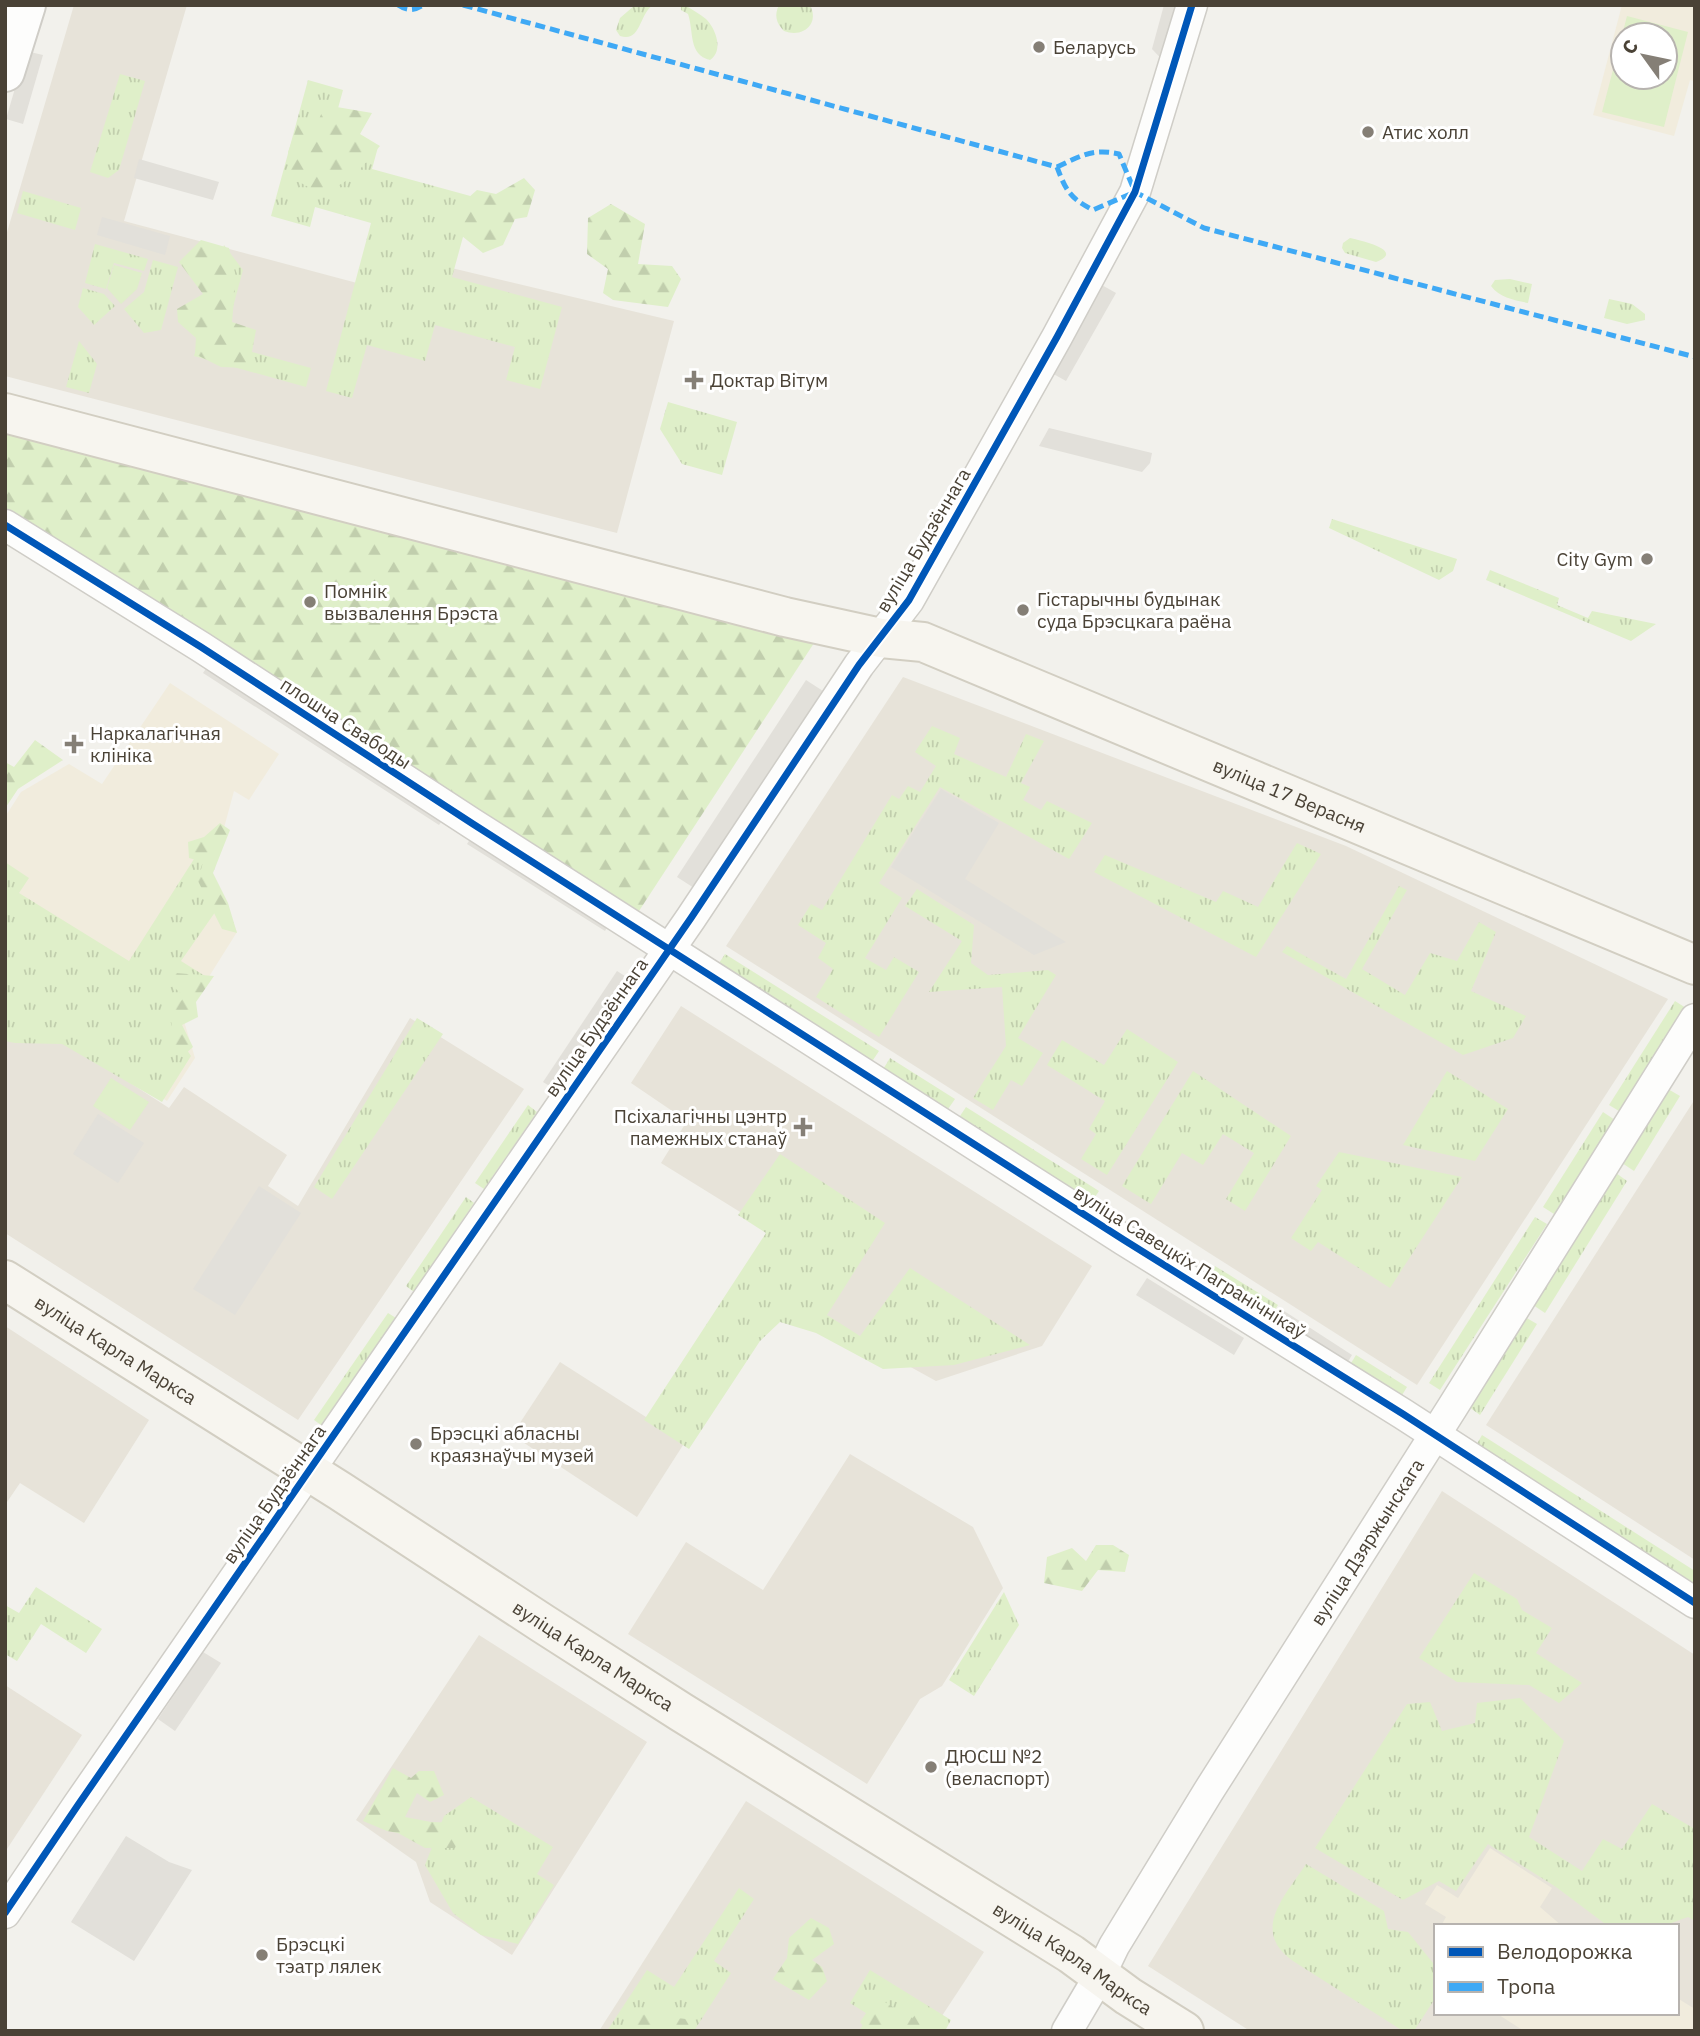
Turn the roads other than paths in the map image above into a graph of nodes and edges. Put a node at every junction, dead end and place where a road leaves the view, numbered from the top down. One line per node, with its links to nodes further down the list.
1 (26, 5): 3 (street)
2 (1192, 5): 6 (street, вуліца Будзённага)
3 (5, 72)
4 (5, 413): 6 (main road)
5 (5, 525): 7 (street, плошча Свабоды)
6 (881, 638): 7 (street, вуліца Будзённага); 8 (main road, вуліца 17 Верасня)
7 (669, 948): 11 (street, вуліца Савецкіх Пагранічнікаў); 12 (street, вуліца Будзённага)
8 (1695, 965)
9 (1695, 1018): 11 (street, вуліца Дзяржынскага)
10 (5, 1280): 12 (main road, вуліца Карла Маркса)
11 (1434, 1434): 13 (street, вуліца Савецкіх Пагранічнікаў); 15 (street, вуліца Дзяржынскага)
12 (310, 1472): 14 (street, вуліца Будзённага); 15 (main road, вуліца Карла Маркса)
13 (1695, 1603)
14 (5, 1913)
15 (1100, 1975): 16 (street, вуліца Дзяржынскага); 17 (main road, вуліца Карла Маркса)
16 (1066, 2031)
17 (1184, 2031)

